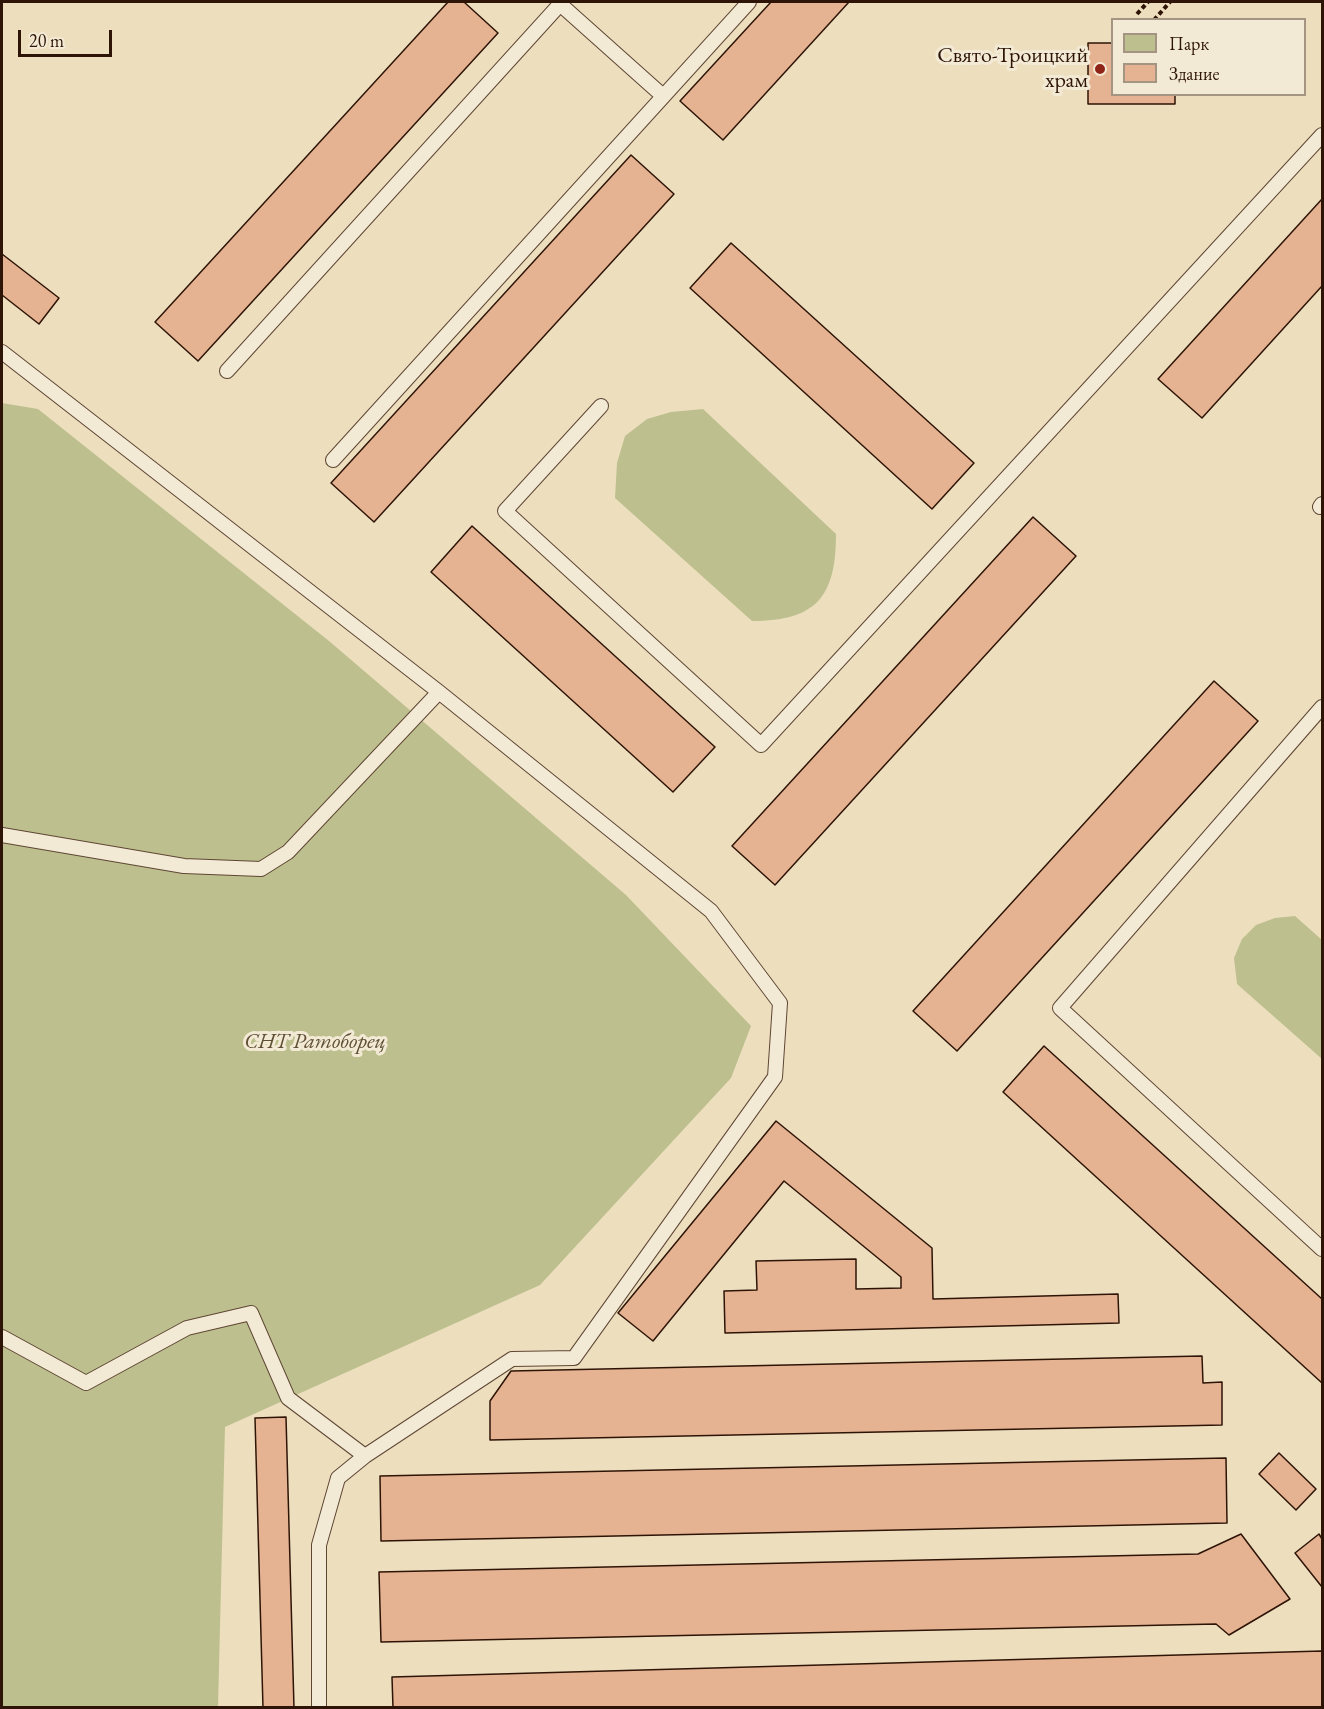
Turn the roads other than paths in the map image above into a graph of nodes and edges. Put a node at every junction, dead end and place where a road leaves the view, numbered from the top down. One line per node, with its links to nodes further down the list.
1 (749, 2): 3 (lane)
2 (561, 3): 3 (lane); 6 (lane)
3 (663, 96): 8 (lane)
4 (1323, 135): 7 (lane)
5 (2, 352): 9 (lane)
6 (227, 371)
7 (601, 406)
8 (333, 460)
9 (439, 692): 11 (lane); 14 (lane)
10 (1323, 707): 12 (lane)
11 (2, 835)
12 (1323, 1249)
13 (2, 1337): 14 (lane)
14 (365, 1456): 15 (lane)
15 (319, 1707)

